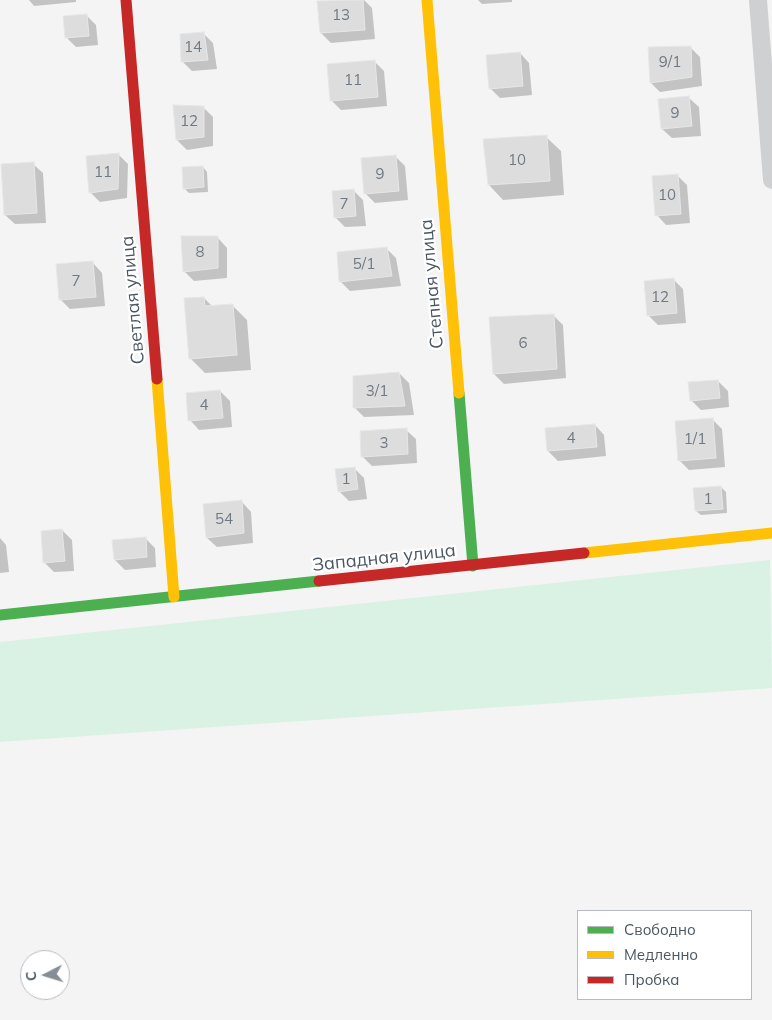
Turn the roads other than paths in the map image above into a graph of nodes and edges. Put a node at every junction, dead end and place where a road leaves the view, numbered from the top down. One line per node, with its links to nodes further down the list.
1 (126, 0): 7 (street, Светлая улица)
2 (427, 0): 6 (street, Степная улица)
3 (758, 0): 4 (street)
4 (772, 180)
5 (772, 533): 6 (street, Западная улица)
6 (473, 566): 7 (street, Западная улица)
7 (174, 597): 8 (street, Западная улица)
8 (0, 615)

